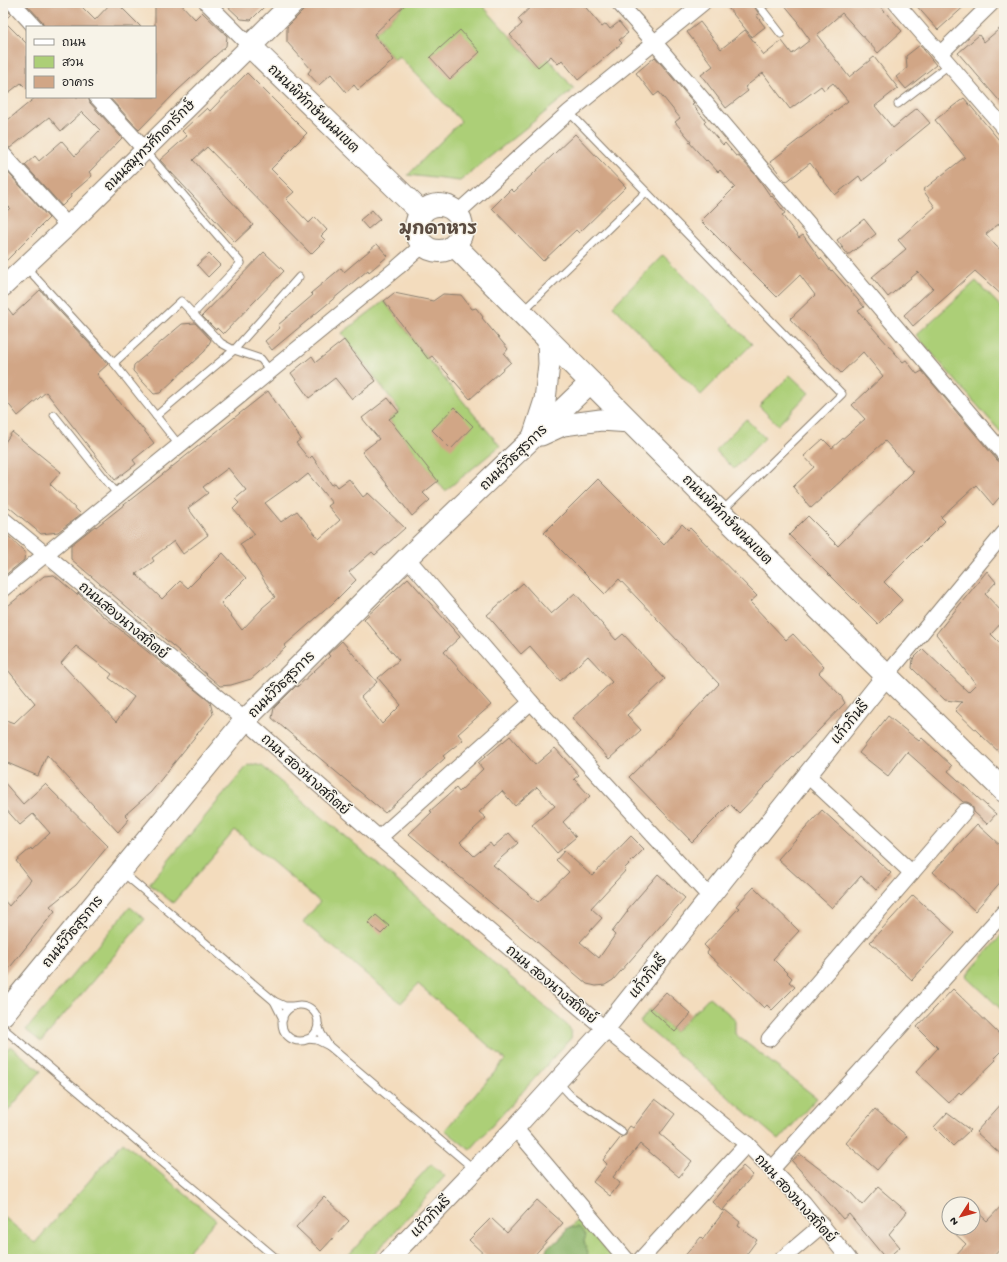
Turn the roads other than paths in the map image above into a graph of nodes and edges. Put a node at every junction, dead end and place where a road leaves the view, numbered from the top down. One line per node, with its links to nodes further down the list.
1 (14, 3): 9 (street)
2 (207, 3): 12 (street, ถนนพิทักษ์พนมเขต)
3 (294, 3): 12 (main road, ถนนสมุทรศักดารักษ์)
4 (619, 3): 11 (street)
5 (703, 3): 11 (street)
6 (757, 3): 10 (lane)
7 (896, 3): 13 (street)
8 (992, 3): 13 (street)
9 (34, 26)
10 (781, 34)
11 (654, 42): 16 (street); 41 (street)
12 (250, 46): 18 (street, ถนนสมุทรศักดารักษ์); 21 (main road, ถนนพิทักษ์พนมเขต)
13 (944, 59): 15 (lane); 17 (street)
14 (98, 98): 18 (street)
15 (898, 104)
16 (569, 112): 20 (lane); 22 (street)
17 (1004, 128)
18 (145, 150): 23 (street, ถนนสมุทรศักดารักษ์); 30 (lane)
19 (3, 154): 23 (street)
20 (646, 192): 29 (lane); 43 (lane)
21 (422, 213): 22 (main road); 24 (main road)
22 (456, 214): 25 (main road)
23 (68, 226): 26 (street, ถนนสมุทรศักดารักษ์)
24 (423, 245): 25 (main road); 34 (street)
25 (454, 245): 29 (main road, ถนนพิทักษ์พนมเขต)
26 (25, 266): 28 (street, ถนนสมุทรศักดารักษ์); 33 (lane)
27 (299, 277): 32 (lane)
28 (4, 283)
29 (521, 312): 31 (main road, ถนนพิทักษ์พนมเขต)
30 (193, 314): 32 (lane); 33 (lane)
31 (548, 340): 35 (main road, ถนนพิทักษ์พนมเขต); 39 (main road)
32 (234, 350): 34 (lane); 37 (lane)
33 (114, 363): 37 (lane)
34 (270, 371): 40 (street)
35 (591, 382): 38 (main road, ถนนพิทักษ์พนมเขต); 39 (main road, ถนนวิวิธสุรการ)
36 (54, 415): 42 (lane)
37 (156, 416): 40 (lane)
38 (630, 422): 39 (main road); 43 (main road, ถนนพิทักษ์พนมเขต)
39 (532, 439): 47 (main road, ถนนวิวิธสุรการ)
40 (179, 445): 42 (street)
41 (1004, 454)
42 (118, 495): 46 (street)
43 (720, 512): 49 (main road, ถนนพิทักษ์พนมเขต)
44 (3, 519): 46 (street, ถนนสองนางสถิตย์)
45 (1004, 533): 49 (street)
46 (45, 554): 48 (street); 51 (street, ถนนสองนางสถิตย์)
47 (407, 558): 50 (street); 51 (main road, ถนนวิวิธสุรการ)
48 (3, 589)
49 (886, 676): 52 (street, แก้วกินรี); 53 (main road, ถนนพิทักษ์พนมเขต)
50 (531, 702): 55 (street); 58 (street)
51 (245, 720): 55 (street, ถนน สองนางสถิตย์); 56 (main road, ถนนวิวิธสุรการ)
52 (807, 775): 57 (street); 58 (street, แก้วกินรี)
53 (1004, 790)
54 (965, 811): 57 (street)
55 (378, 838): 66 (street, ถนน สองนางสถิตย์)
56 (121, 871): 60 (lane); 62 (main road, ถนนวิวิธสุรการ)
57 (912, 873): 68 (street)
58 (710, 897): 66 (street, แก้วกินรี)
59 (1004, 912): 75 (street)
60 (274, 1002): 61 (lane); 63 (lane)
61 (294, 1006): 63 (lane); 64 (lane)
62 (3, 1016)
63 (283, 1019): 67 (lane)
64 (318, 1024): 67 (lane); 69 (lane)
65 (3, 1028): 78 (lane)
66 (605, 1029): 70 (street, แก้วกินรี); 73 (street, ถนน สองนางสถิตย์)
67 (307, 1039): 69 (lane)
68 (769, 1039)
69 (329, 1046): 74 (lane)
70 (558, 1082): 71 (street, แก้วกินรี); 72 (lane)
71 (514, 1128): 74 (street, แก้วกินรี); 79 (street)
72 (622, 1132)
73 (747, 1144): 75 (street, ถนน สองนางสถิตย์); 80 (street)
74 (475, 1169): 77 (street, แก้วกินรี)
75 (772, 1169): 76 (street, ถนน สองนางสถิตย์)
76 (822, 1225): 81 (street); 82 (street, ถนน สองนางสถิตย์)
77 (396, 1254)
78 (277, 1259)
79 (626, 1259)
80 (641, 1259)
81 (782, 1259)
82 (849, 1259)

